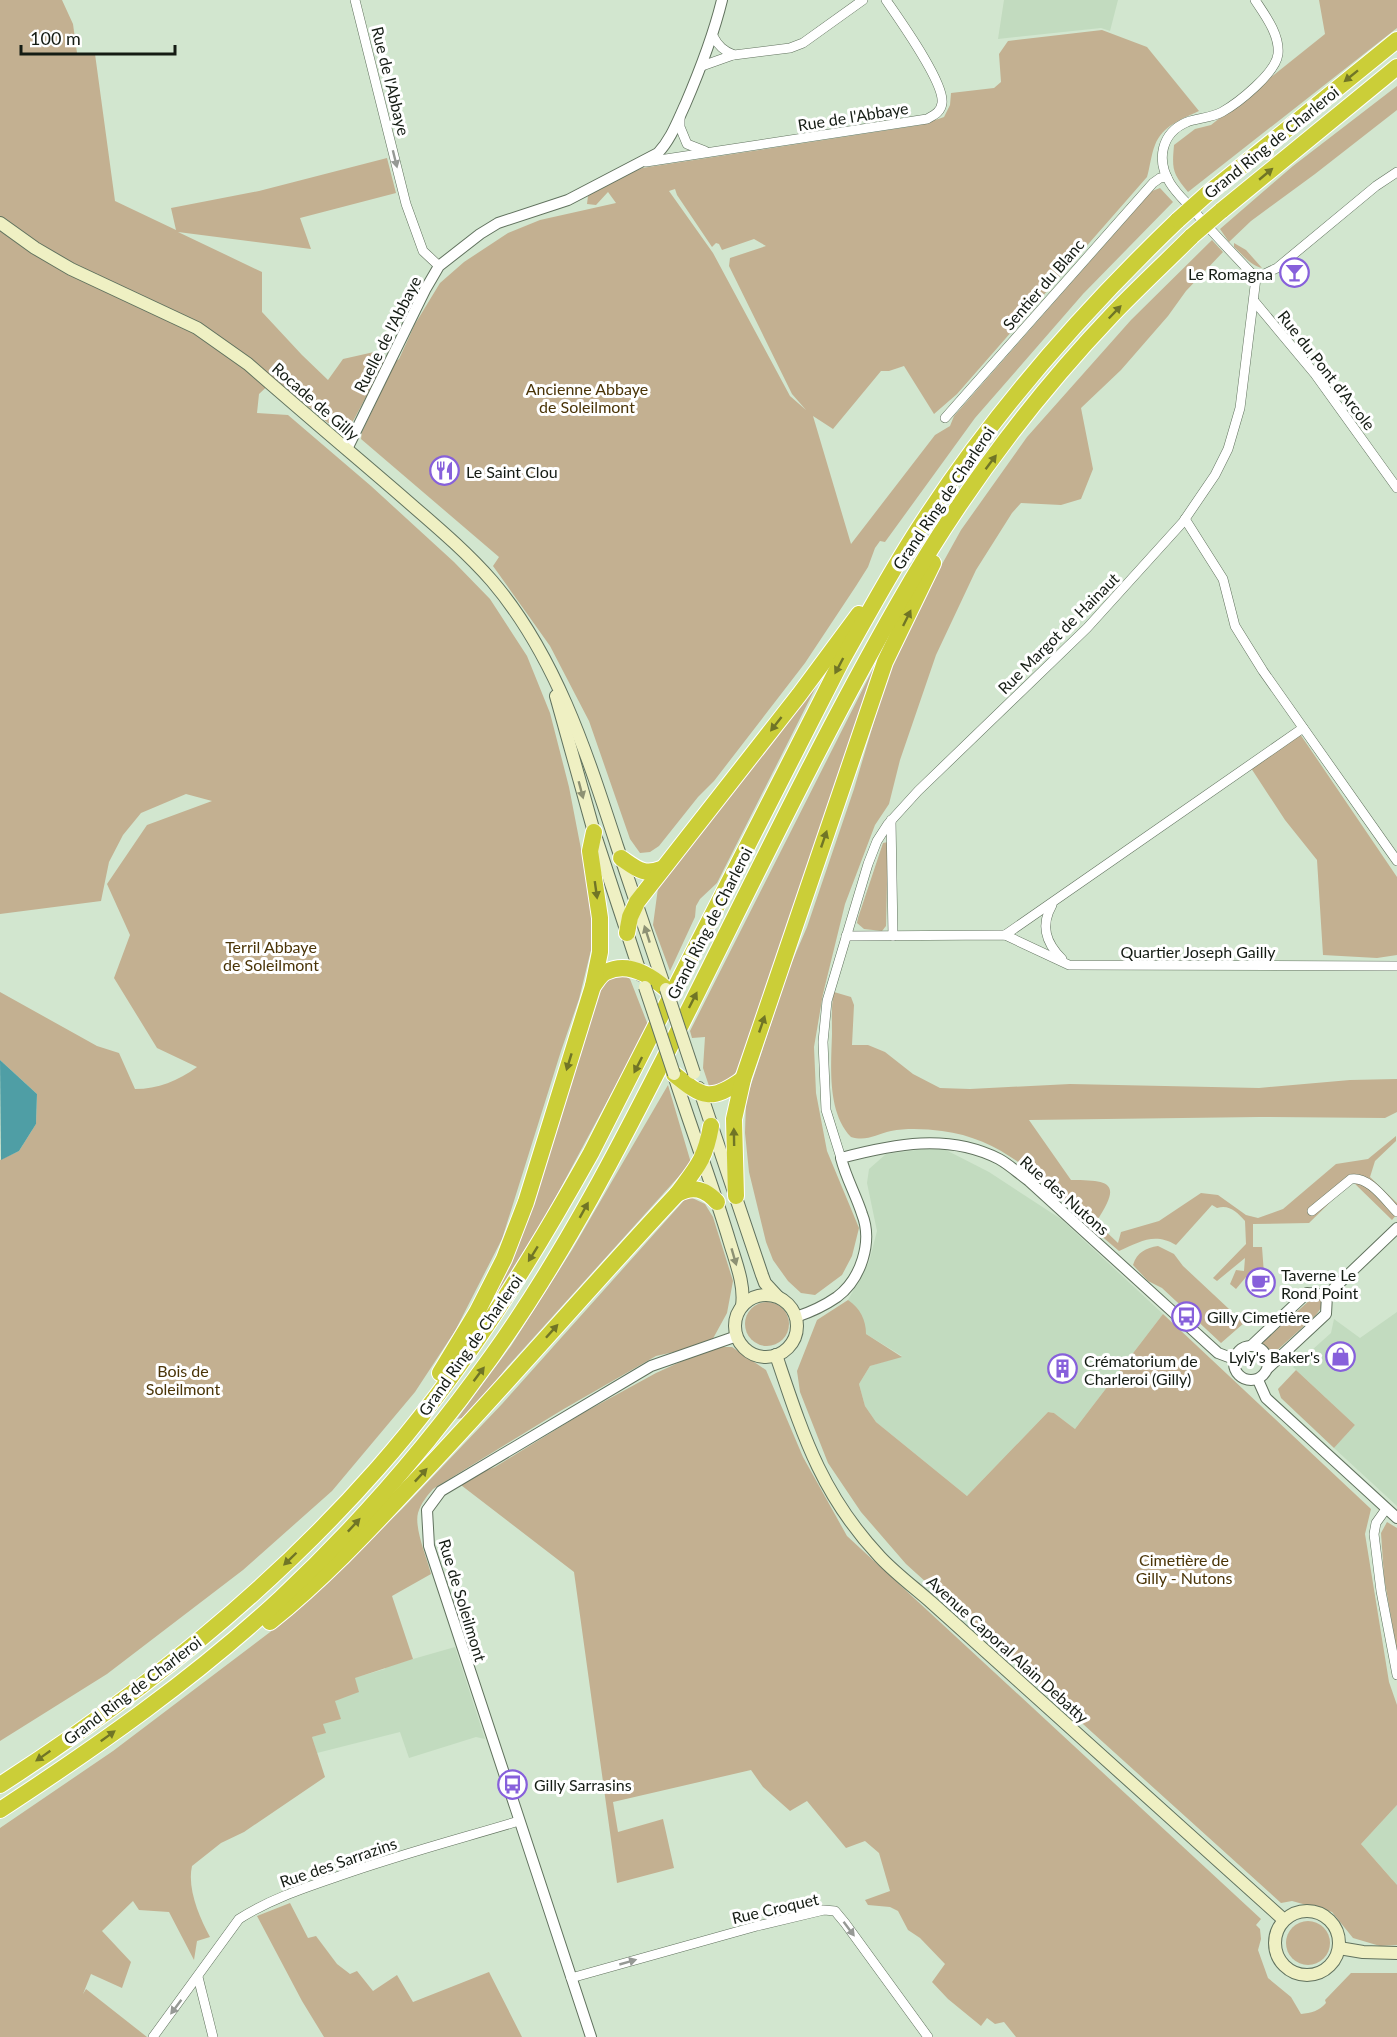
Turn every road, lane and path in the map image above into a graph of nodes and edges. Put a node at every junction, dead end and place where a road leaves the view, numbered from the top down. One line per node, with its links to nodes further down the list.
1 (355, 0): 17 (street, Rue de l'Abbaye, one-way to 17)
2 (722, 0): 6 (street)
3 (863, 0): 8 (street)
4 (886, 0): 12 (street, Rue de l'Abbaye)
5 (1256, 0): 15 (street)
6 (713, 36): 8 (street); 9 (street)
7 (1397, 40): 25 (highway, Grand Ring de Charleroi, one-way to 25, bridge)
8 (733, 55): 9 (street)
9 (702, 66): 11 (street)
10 (1397, 67): 23 (highway, Grand Ring de Charleroi, one-way to 10, bridge)
11 (680, 116): 12 (street); 13 (street)
12 (711, 152): 13 (street, Rue de l'Abbaye)
13 (644, 162): 17 (street)
14 (1397, 172): 18 (street)
15 (1167, 177): 18 (street); 20 (street, Sentier du Blanc)
16 (0, 223): 21 (main road, Rocade de Gilly)
17 (439, 266): 21 (street, Ruelle de l'Abbaye)
18 (1256, 278): 19 (street, Rue Margot de Hainaut)
19 (1254, 301): 22 (street, Rue du Pont d'Arcole); 24 (street, Rue Margot de Hainaut)
20 (945, 418)
21 (346, 449): 26 (main road, Rocade de Gilly)
22 (1397, 488)
23 (957, 510): 45 (highway, one-way to 23); 69 (highway, Grand Ring de Charleroi, one-way to 23)
24 (1185, 519): 27 (street); 28 (street, Rue Margot de Hainaut)
25 (877, 597): 32 (highway, one-way to 32); 66 (highway, Grand Ring de Charleroi, one-way to 66)
26 (551, 675): 29 (main road, one-way to 29); 30 (main road)
27 (1303, 728): 31 (street); 34 (street)
28 (891, 820): 37 (street, Rue Margot de Hainaut); 38 (street)
29 (594, 832): 35 (main road); 42 (highway, one-way to 42)
30 (621, 858): 32 (highway); 33 (main road)
31 (1397, 861)
32 (661, 869): 33 (highway)
33 (637, 902): 35 (highway); 41 (main road, one-way to 33)
34 (1053, 903): 36 (street); 39 (street)
35 (627, 933): 41 (main road)
36 (1005, 935): 38 (street, Quartier Joseph Gailly); 39 (street, Quartier Joseph Gailly)
37 (846, 936): 38 (street, Quartier Joseph Gailly); 48 (street, Rue Margot de Hainaut)
38 (893, 936)
39 (1069, 965): 40 (street, Quartier Joseph Gailly)
40 (1397, 966)
41 (648, 975): 42 (highway); 43 (highway); 44 (main road, bridge)
42 (593, 986): 66 (highway, one-way to 66)
43 (666, 989): 46 (main road, bridge)
44 (674, 1074): 46 (highway)
45 (743, 1079): 46 (highway); 51 (highway, one-way to 45)
46 (691, 1088): 47 (main road); 49 (main road)
47 (711, 1126): 49 (highway); 51 (main road)
48 (841, 1158): 59 (street); 63 (street, Rue des Nutons)
49 (702, 1161): 50 (highway); 52 (main road)
50 (677, 1194): 52 (highway); 69 (highway, one-way to 50)
51 (736, 1196): 57 (main road)
52 (717, 1202): 58 (main road, one-way to 58)
53 (1312, 1211): 54 (street)
54 (1397, 1212)
55 (1397, 1228): 56 (street)
56 (1326, 1295): 61 (street); 64 (street)
57 (777, 1296): 58 (main road); 59 (main road)
58 (742, 1306): 60 (main road)
59 (796, 1317): 62 (main road)
60 (737, 1336): 62 (main road); 73 (street, Rue de Soleilmont)
61 (1251, 1346): 63 (street); 64 (street)
62 (776, 1355): 74 (main road, Avenue Caporal Alain Debatty)
63 (1234, 1359): 65 (street)
64 (1268, 1368): 65 (street)
65 (1258, 1380): 67 (street)
66 (428, 1407): 71 (highway, Grand Ring de Charleroi, one-way to 71)
67 (1386, 1509): 68 (street); 70 (street)
68 (1397, 1518)
69 (220, 1651): 72 (highway, Grand Ring de Charleroi, one-way to 69)
70 (1397, 1675)
71 (0, 1785)
72 (0, 1810)
73 (519, 1821): 77 (street, Rue des Sarrazins); 78 (street, Rue de Soleilmont)
74 (1284, 1920): 75 (main road); 75 (main road)
75 (1339, 1948): 76 (main road)
76 (1397, 1953)
77 (198, 1977): 79 (street, Rue des Sarrazins, one-way to 79); 80 (street)
78 (571, 1978): 81 (street, Rue de Soleilmont); 82 (street, Rue Croquet, one-way to 82)
79 (153, 2037)
80 (213, 2037)
81 (591, 2037)
82 (928, 2037)

